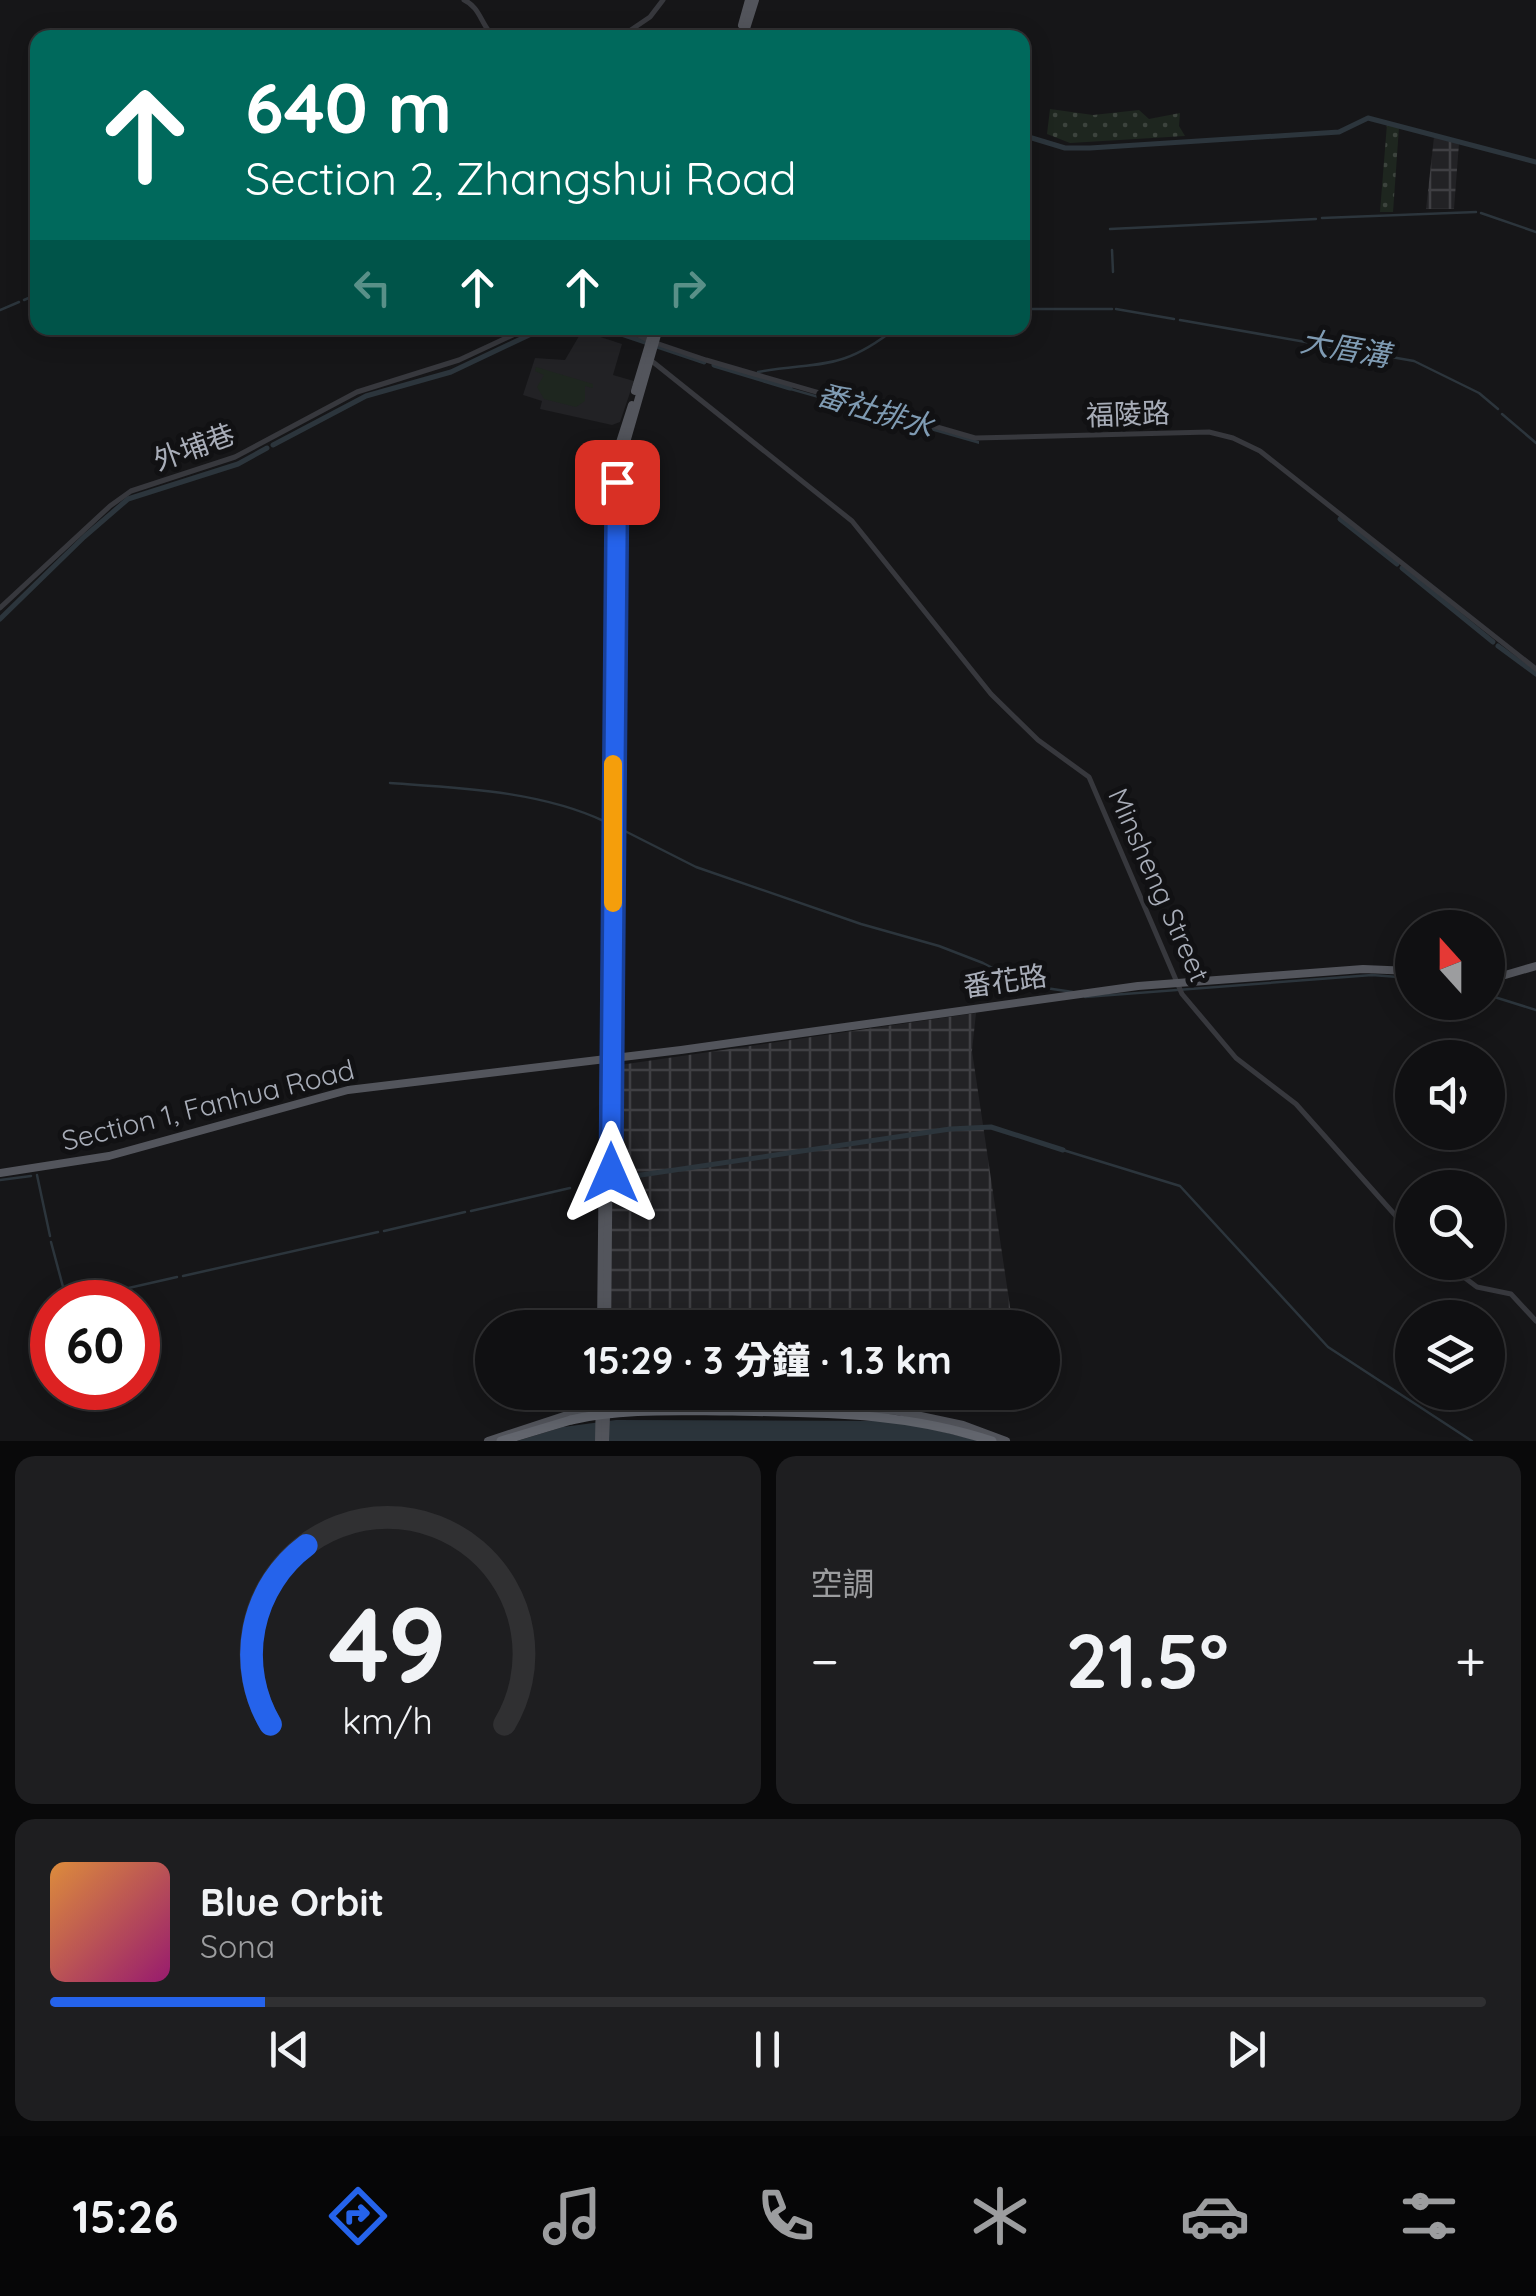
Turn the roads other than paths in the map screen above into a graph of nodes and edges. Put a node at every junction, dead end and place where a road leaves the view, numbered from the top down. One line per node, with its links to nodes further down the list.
1 (464, 0): 4 (street)
2 (663, 0): 5 (street)
3 (752, 0): 6 (main road)
4 (489, 30)
5 (631, 30)
6 (743, 30)
7 (513, 335): 11 (street, 外埔巷)
8 (635, 335): 10 (street)
9 (654, 335): 10 (main road)
10 (651, 347): 12 (street, 福陵路); 16 (street, Minsheng Street); 17 (main road)
11 (0, 608)
12 (1536, 669)
13 (1536, 966): 15 (main road)
14 (1395, 971): 16 (main road, 番花路)
15 (1505, 975)
16 (1178, 984): 17 (main road, 番花路); 19 (street, Minsheng Street)
17 (608, 1059): 18 (main road, Section 1, Fanhua Road); 21 (main road)
18 (0, 1172)
19 (1395, 1215)
20 (1465, 1280): 22 (street)
21 (604, 1310)
22 (1536, 1321)
23 (603, 1410): 27 (main road)
24 (625, 1410): 27 (main road)
25 (815, 1410): 28 (highway, bridge)
26 (885, 1410): 33 (main road)
27 (603, 1414): 29 (main road); 31 (main road)
28 (888, 1417): 30 (highway, bridge); 32 (highway, bridge)
29 (488, 1441)
30 (501, 1441)
31 (602, 1441)
32 (992, 1441)
33 (1006, 1441)

